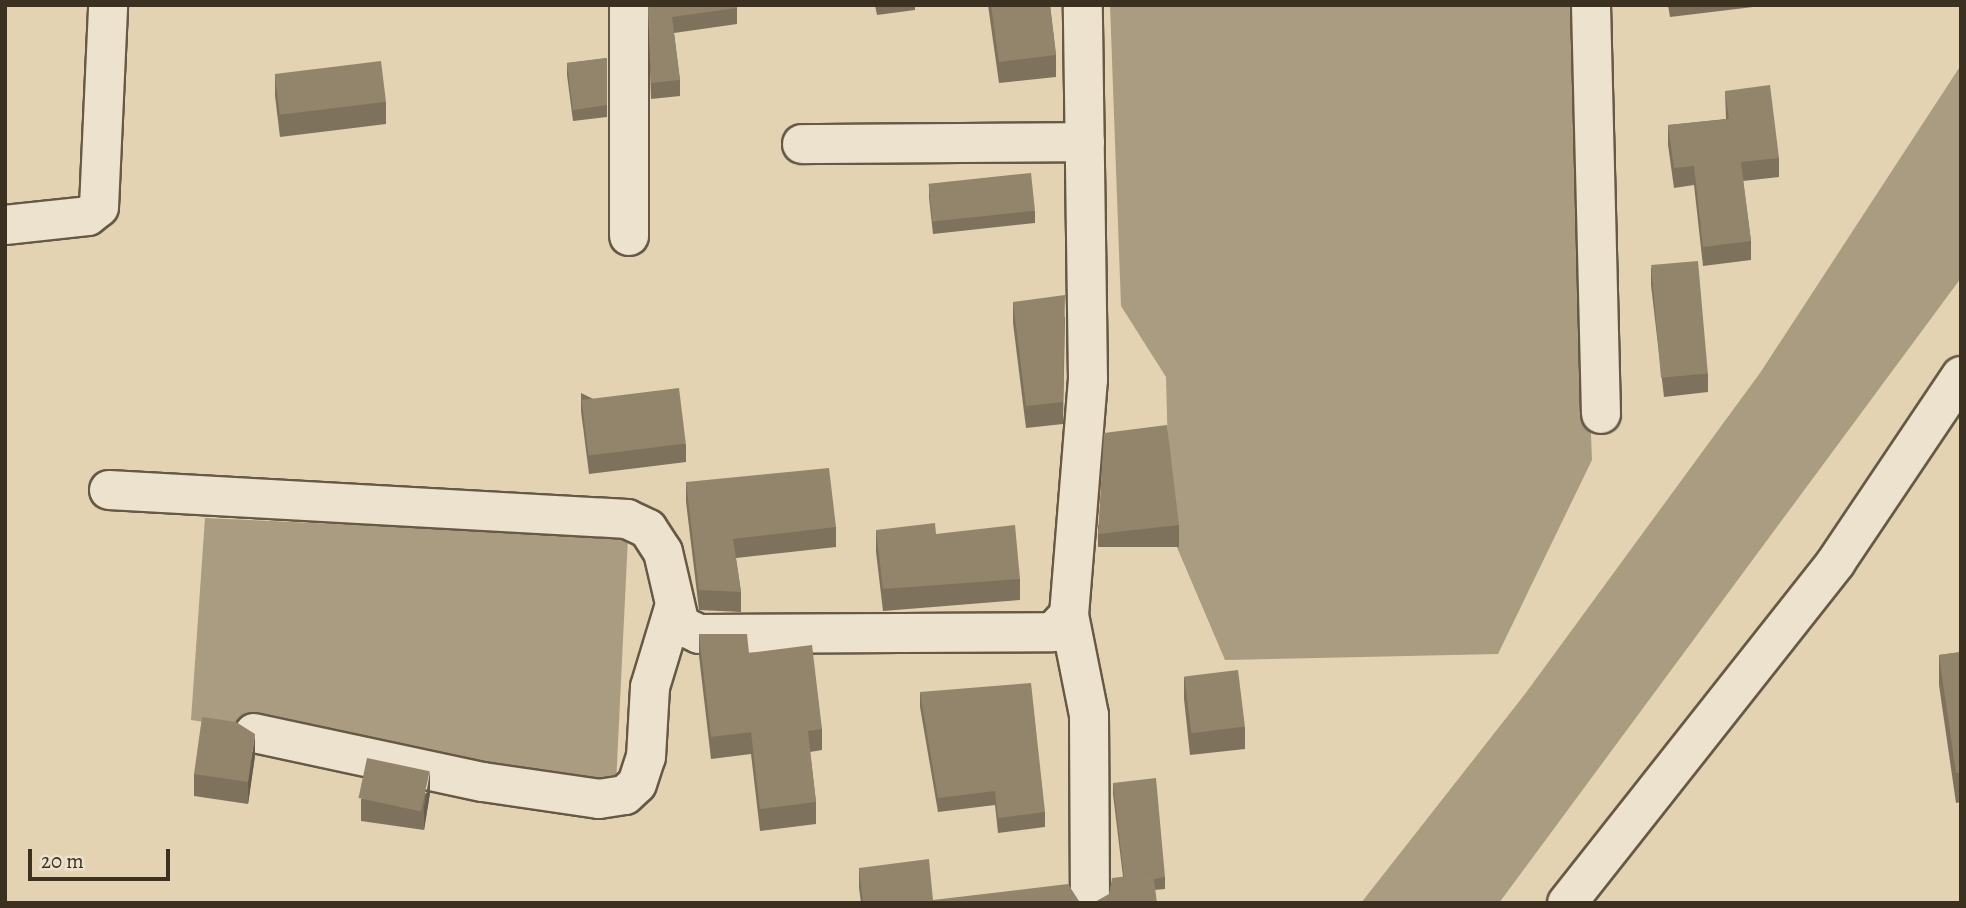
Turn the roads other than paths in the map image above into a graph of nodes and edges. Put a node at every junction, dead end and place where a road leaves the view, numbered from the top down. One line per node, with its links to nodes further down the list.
1 (108, 5): 7 (street)
2 (629, 5): 8 (street)
3 (1083, 5): 5 (street)
4 (1591, 5): 10 (street)
5 (1085, 142): 6 (street); 13 (street)
6 (802, 144)
7 (5, 225)
8 (629, 236)
9 (1961, 376): 16 (street)
10 (1601, 414)
11 (109, 490): 12 (street)
12 (674, 608): 13 (street); 14 (street)
13 (1069, 615): 15 (street)
14 (254, 733)
15 (1090, 903)
16 (1567, 903)

